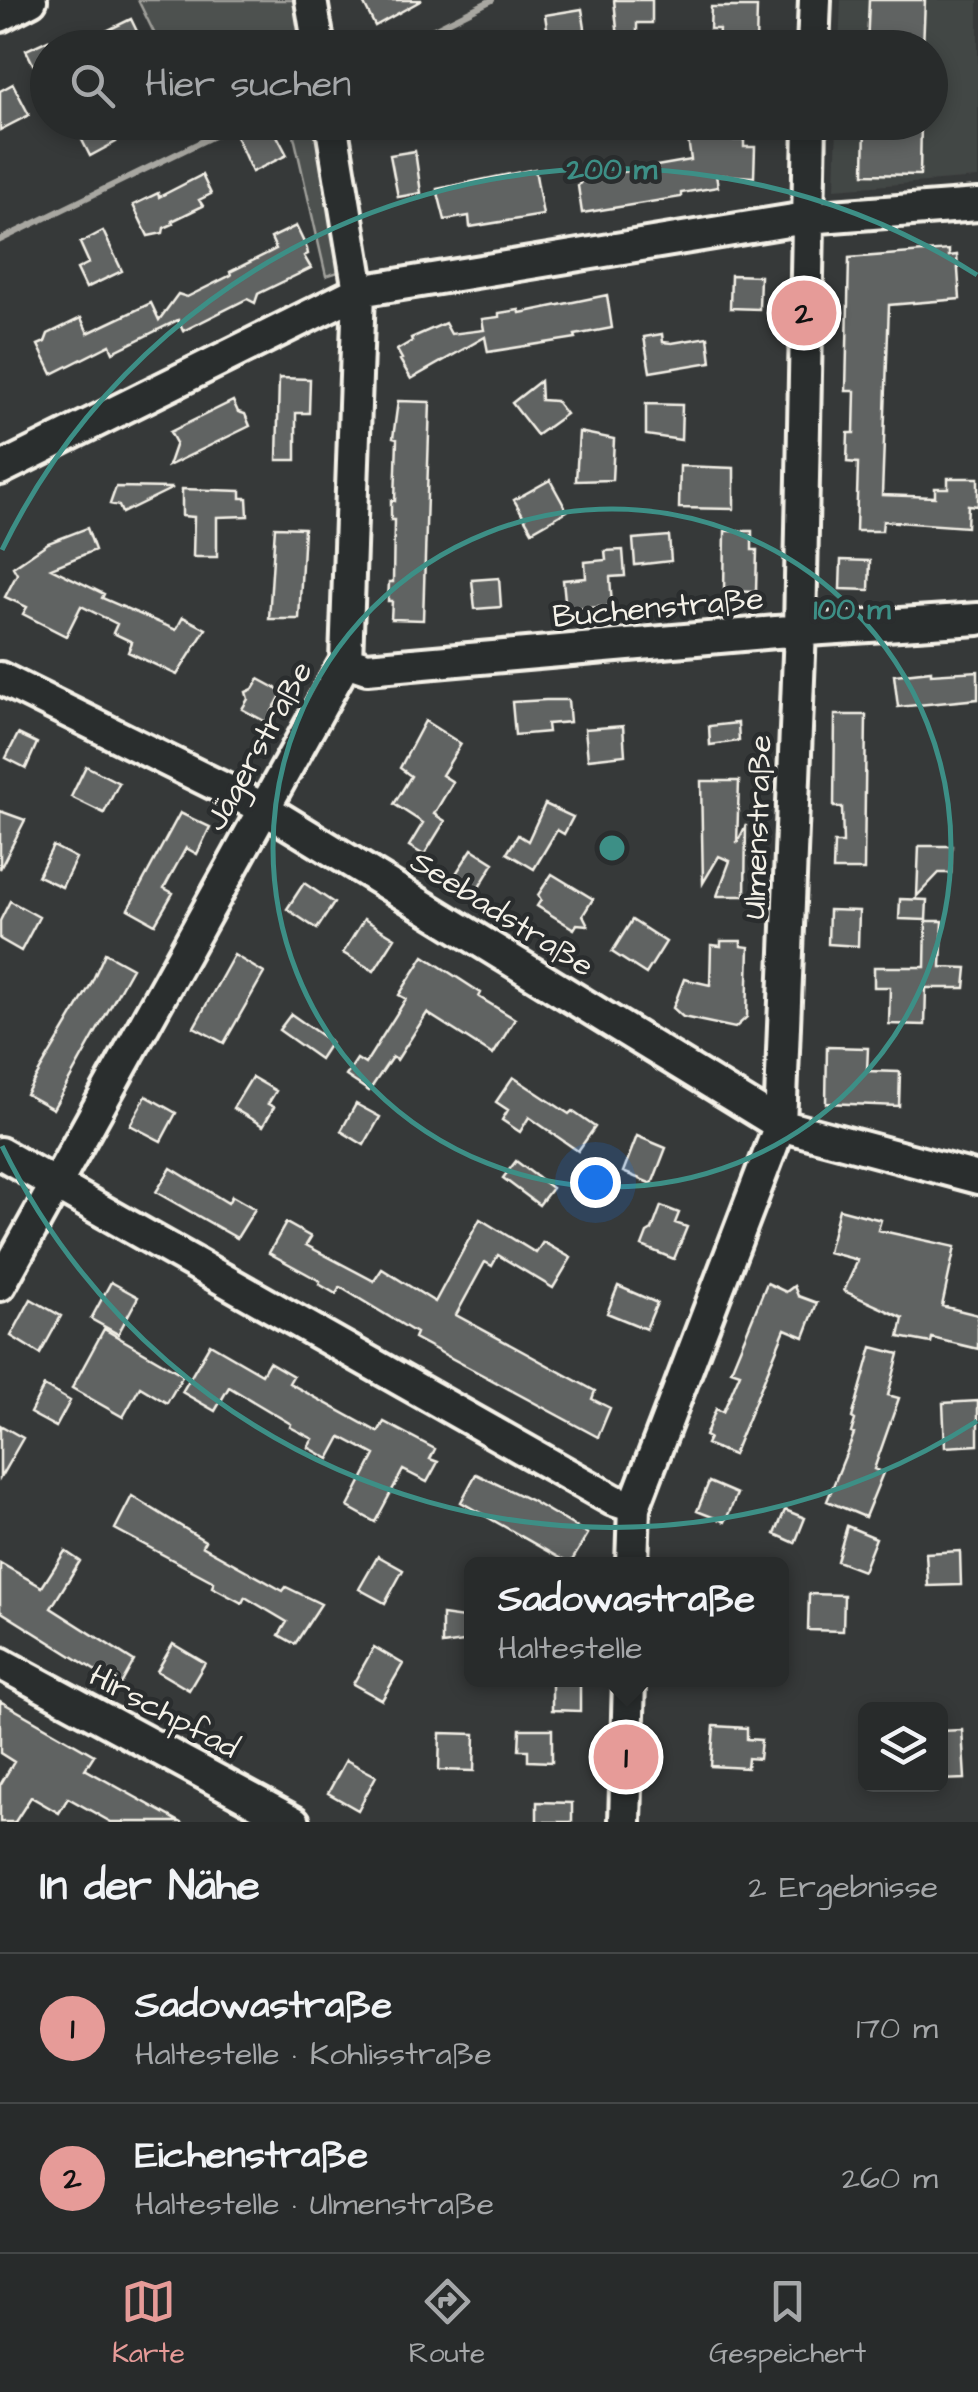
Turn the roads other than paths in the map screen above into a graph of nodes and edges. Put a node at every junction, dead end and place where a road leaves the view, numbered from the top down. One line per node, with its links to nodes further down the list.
1 (31, 0): 4 (street)
2 (312, 0): 5 (street)
3 (814, 0): 6 (street)
4 (0, 16)
5 (316, 30)
6 (813, 30)
7 (334, 140): 11 (street, Jägerstraße)
8 (809, 140): 10 (street, Ulmenstraße)
9 (978, 205): 10 (street)
10 (806, 218): 11 (street); 14 (street, Ulmenstraße)
11 (358, 291): 12 (street); 15 (street, Jägerstraße)
12 (0, 469)
13 (978, 619): 14 (street, Buchenstraße)
14 (800, 630): 15 (street, Buchenstraße); 18 (street, Ulmenstraße)
15 (346, 660): 17 (street, Jägerstraße)
16 (0, 678): 17 (street, Seebadstraße)
17 (265, 809): 18 (street, Seebadstraße); 21 (street, Jägerstraße)
18 (780, 1125): 20 (street, Seebadstraße); 23 (street, Ulmenstraße)
19 (0, 1153): 21 (street)
20 (978, 1178)
21 (56, 1184): 22 (street, Jägerstraße); 23 (street)
22 (0, 1285)
23 (634, 1508): 24 (street, Ulmenstraße)
24 (632, 1557)
25 (0, 1664): 27 (street, Hirschpfad)
26 (629, 1687): 28 (street)
27 (294, 1822)
28 (625, 1822)

